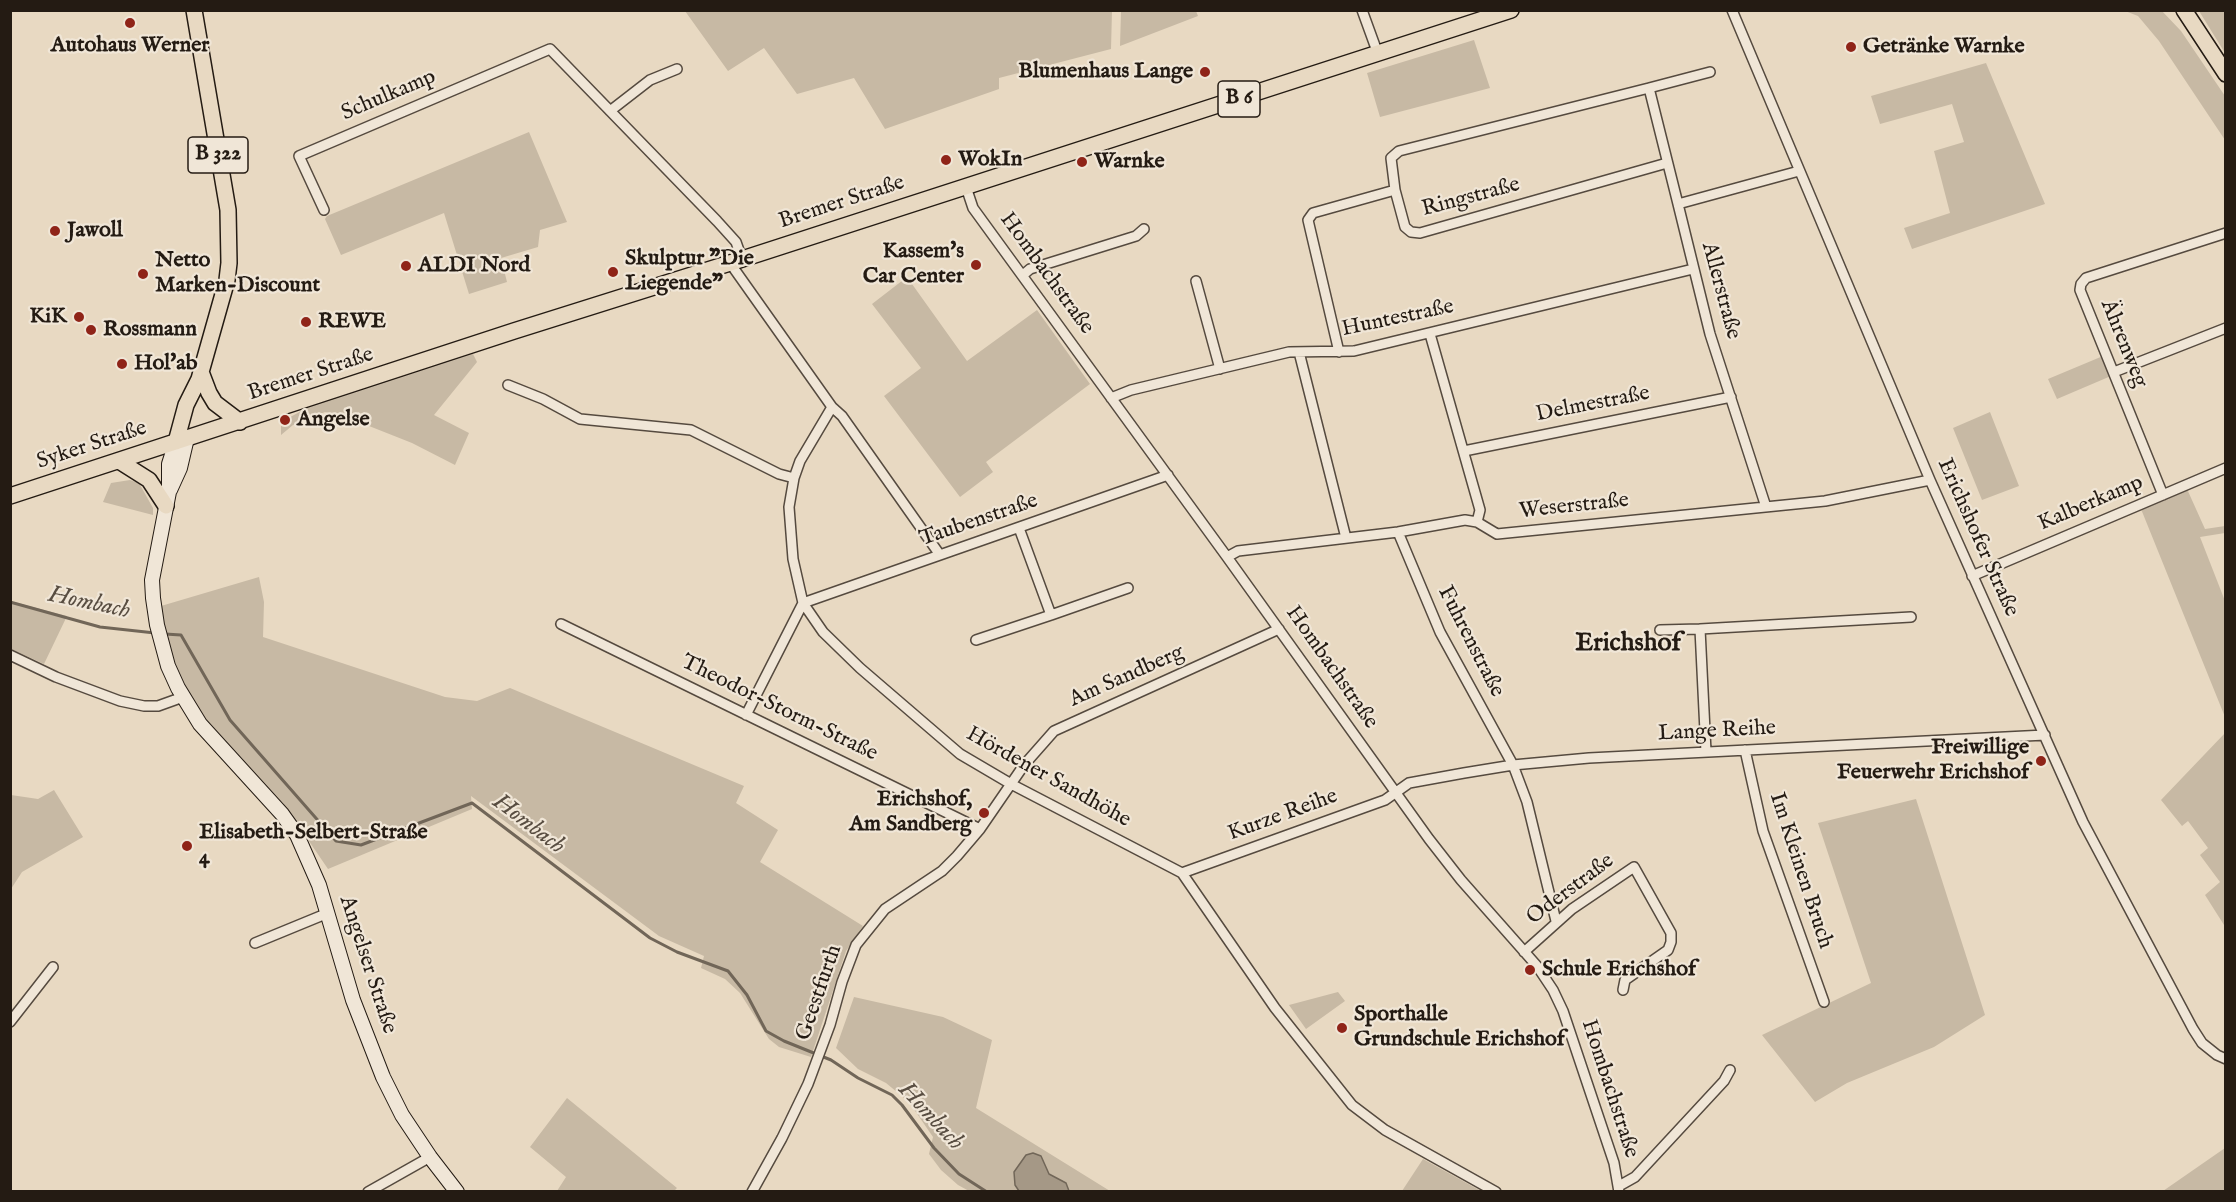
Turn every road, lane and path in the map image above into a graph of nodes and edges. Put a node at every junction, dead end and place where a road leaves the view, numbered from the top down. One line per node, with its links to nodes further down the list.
1 (194, 10): 32 (main road, B 322)
2 (1362, 10): 8 (street)
3 (1512, 10): 8 (main road, Bremer Straße / B 6)
4 (1732, 10): 15 (street, Erichshofer Straße)
5 (2176, 10): 7 (main road)
6 (2184, 10): 7 (main road)
7 (2194, 27): 11 (main road)
8 (1378, 54): 16 (main road, Bremer Straße / B 6)
9 (677, 69): 13 (street)
10 (1710, 72): 12 (street, Ringstraße)
11 (2226, 74)
12 (1649, 88): 14 (street); 17 (street, Ringstraße)
13 (610, 111): 19 (street, Schulkamp); 22 (street)
14 (1667, 163): 17 (street, Ringstraße); 18 (street)
15 (1799, 171): 18 (street); 44 (street, Erichshofer Straße)
16 (966, 187): 22 (main road, Bremer Straße / B 6); 24 (street, Hombachstraße)
17 (1395, 190): 29 (street)
18 (1678, 204): 23 (street, Allerstraße)
19 (324, 210)
20 (1144, 229): 24 (street)
21 (2226, 233): 31 (street, Ährenweg)
22 (736, 261): 36 (street); 37 (main road, Bremer Straße / B 6)
23 (1693, 269): 27 (street, Huntestraße); 34 (street, Allerstraße)
24 (1023, 275): 35 (street, Hombachstraße)
25 (1196, 281): 30 (street)
26 (2226, 328): 31 (street)
27 (1430, 334): 29 (street, Huntestraße); 39 (street)
28 (1299, 352): 29 (street, Huntestraße); 30 (street, Huntestraße); 52 (street)
29 (1339, 352)
30 (1220, 369): 35 (street, Huntestraße)
31 (2114, 372): 45 (street, Ährenweg)
32 (200, 375): 37 (main road); 38 (main road, B 322)
33 (508, 385): 43 (street)
34 (1731, 397): 39 (street, Delmestraße); 48 (street, Allerstraße)
35 (1111, 398): 42 (street, Hombachstraße)
36 (831, 407): 43 (street, Hördener Sandhöhe); 53 (street)
37 (240, 422): 38 (main road, Bremer Straße / B 6)
38 (181, 440): 40 (main road, Syker Straße / B 6); 47 (main road, Angelser Straße)
39 (1464, 451): 49 (street)
40 (119, 461): 46 (main road, Syker Straße / B 6); 47 (main road)
41 (2226, 468): 45 (street, Kalberkamp)
42 (1168, 475): 50 (street, Taubenstraße); 54 (street, Hombachstraße)
43 (794, 478): 57 (street, Hördener Sandhöhe)
44 (1930, 480): 48 (street, Weserstraße); 55 (street, Erichshofer Straße)
45 (2163, 495): 55 (street, Kalberkamp)
46 (10, 496)
47 (167, 499): 66 (main road, Angelser Straße)
48 (1766, 507): 49 (street, Weserstraße)
49 (1477, 522): 51 (street, Weserstraße)
50 (1019, 528): 53 (street, Taubenstraße); 58 (street)
51 (1398, 532): 52 (street, Weserstraße); 71 (street, Fuhrenstraße)
52 (1346, 538): 54 (street, Weserstraße)
53 (940, 555): 57 (street, Taubenstraße)
54 (1227, 557): 61 (street, Hombachstraße)
55 (1972, 576): 68 (street, Erichshofer Straße)
56 (1128, 588): 58 (street)
57 (803, 603): 67 (street); 72 (street, Hördener Sandhöhe)
58 (1051, 615): 64 (street)
59 (1911, 617): 62 (street)
60 (561, 624): 67 (street, Theodor-Storm-Straße)
61 (1279, 629): 72 (street, Am Sandberg); 73 (street, Hombachstraße)
62 (1700, 629): 63 (street); 70 (street)
63 (1660, 630)
64 (976, 640)
65 (10, 655): 66 (street)
66 (183, 697): 76 (main road, Angelser Straße)
67 (747, 715): 74 (street, Theodor-Storm-Straße)
68 (2045, 735): 69 (street, Lange Reihe); 84 (street, Erichshofer Straße)
69 (1745, 750): 70 (street, Lange Reihe); 82 (street, Im Kleinen Bruch)
70 (1706, 752): 71 (street, Lange Reihe)
71 (1513, 765): 73 (street, Lange Reihe); 77 (street, Fuhrenstraße)
72 (1011, 784): 74 (street, Geestfurth); 75 (street, Hördener Sandhöhe)
73 (1395, 792): 75 (street, Kurze Reihe); 79 (street, Hombachstraße)
74 (981, 829): 90 (street, Geestfurth)
75 (1182, 873): 91 (street, Hördener Sandhöhe)
76 (328, 913): 78 (street); 86 (main road, Angelser Straße)
77 (1556, 921): 79 (street, Oderstraße); 81 (street, Oderstraße)
78 (255, 943)
79 (1524, 951): 87 (street, Hombachstraße)
80 (53, 967): 83 (street)
81 (1623, 990)
82 (1824, 1002)
83 (10, 1022)
84 (2226, 1059)
85 (1730, 1070): 87 (street)
86 (430, 1157): 88 (street); 89 (main road, Angelser Straße)
87 (1619, 1189)
88 (368, 1191)
89 (457, 1191)
90 (752, 1191)
91 (1496, 1191)

